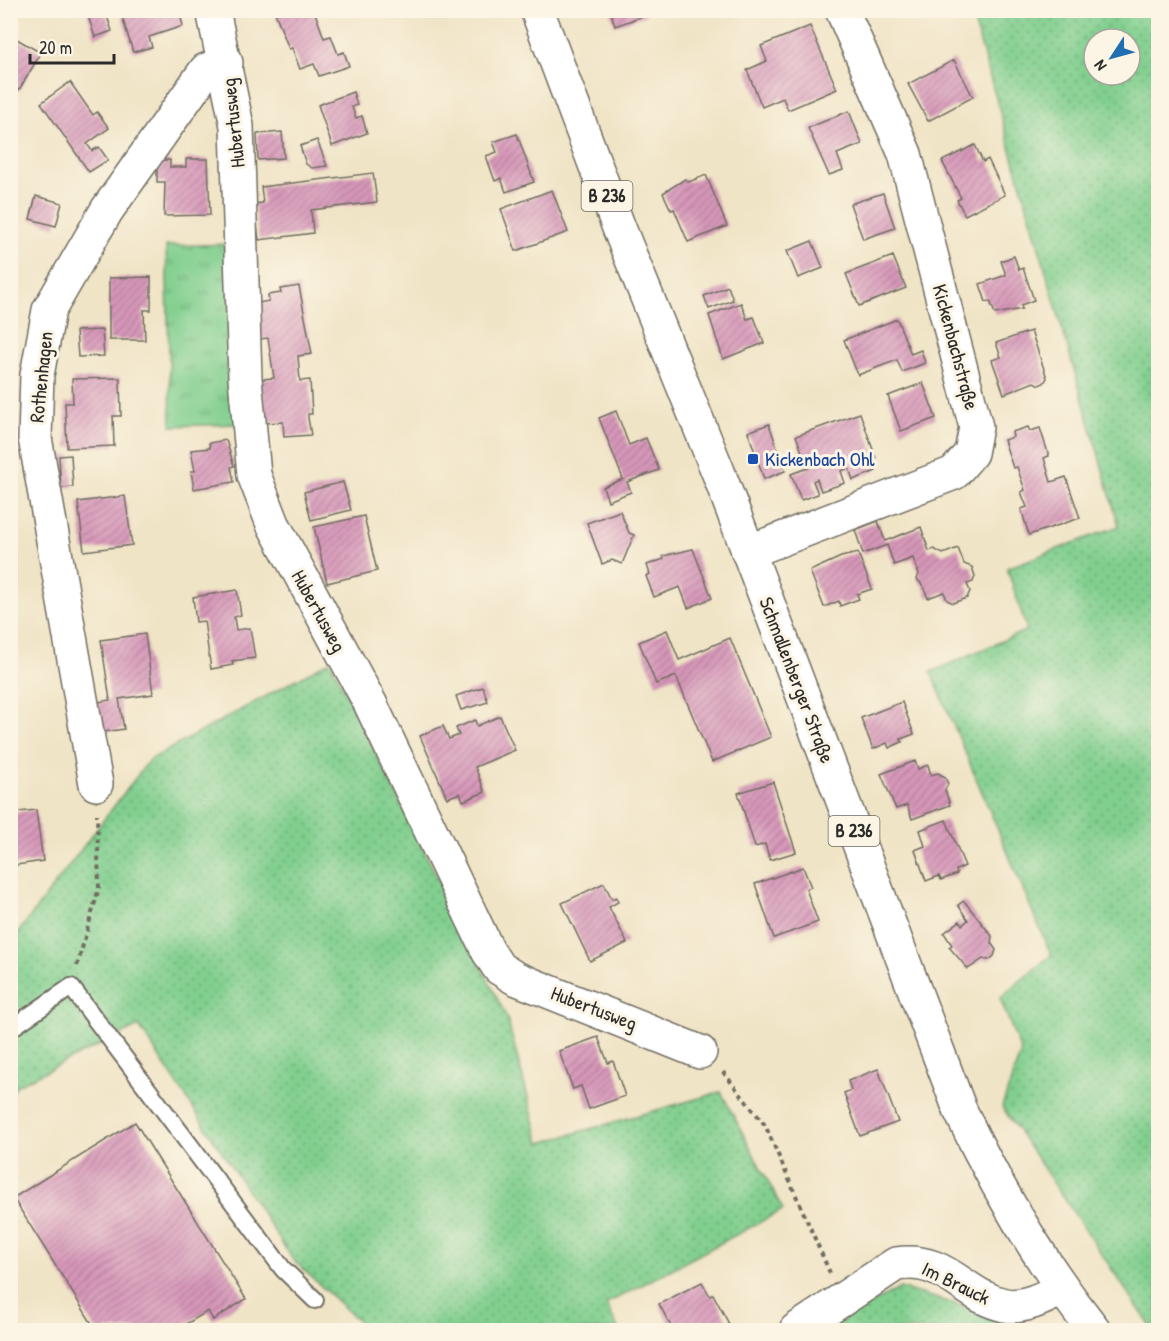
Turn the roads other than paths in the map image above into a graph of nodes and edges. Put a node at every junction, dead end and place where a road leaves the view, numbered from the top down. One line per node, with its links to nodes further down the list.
1 (213, 10): 4 (street, Hubertusweg)
2 (537, 10): 5 (street, Schmallenberger Straße / B 236)
3 (842, 10): 5 (street, Kickenbachstraße)
4 (226, 63): 6 (street, Rothenhagen); 8 (street, Hubertusweg)
5 (748, 552): 9 (street, Schmallenberger Straße / B 236)
6 (96, 784)
7 (10, 1029): 10 (lane)
8 (700, 1052)
9 (1062, 1289): 11 (street, Im Brauck); 12 (street, Schmallenberger Straße / B 236)
10 (315, 1300)
11 (796, 1330)
12 (1094, 1330)

